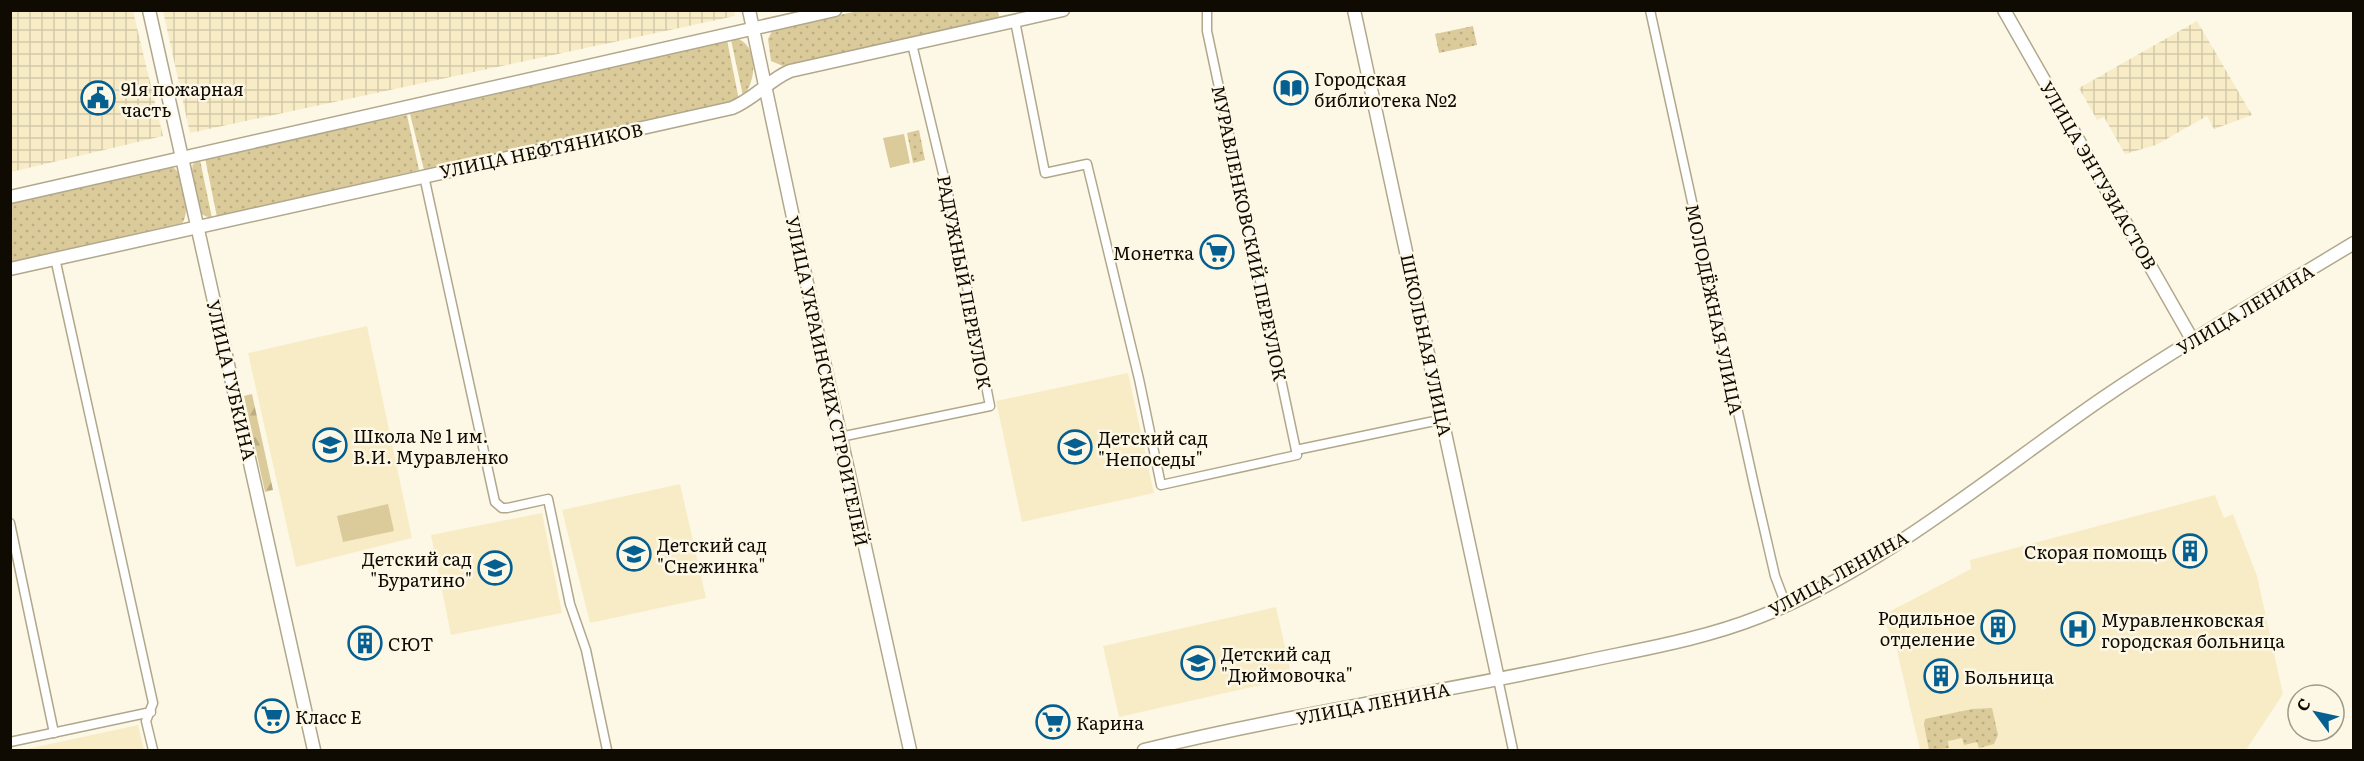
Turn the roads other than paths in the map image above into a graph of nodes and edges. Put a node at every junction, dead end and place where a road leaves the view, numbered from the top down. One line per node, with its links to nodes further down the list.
1 (149, 10): 13 (main road, УЛИЦА ГУБКИНА)
2 (749, 10): 10 (main road, УЛИЦА УКРАИНСКИХ СТРОИТЕЛЕЙ)
3 (835, 10): 10 (main road)
4 (1063, 10): 9 (main road, УЛИЦА НЕФТЯНИКОВ)
5 (1207, 10): 23 (street, МУРАВЛЕНКОВСКИЙ ПЕРЕУЛОК)
6 (1354, 10): 21 (main road, ШКОЛЬНАЯ УЛИЦА)
7 (1650, 10): 25 (street, МОЛОДЁЖНАЯ УЛИЦА)
8 (2004, 10): 20 (main road, УЛИЦА ЭНТУЗИАСТОВ)
9 (1016, 21): 11 (main road, УЛИЦА НЕФТЯНИКОВ); 23 (street)
10 (753, 28): 12 (main road, УЛИЦА УКРАИНСКИХ СТРОИТЕЛЕЙ); 13 (main road)
11 (912, 44): 12 (main road, УЛИЦА НЕФТЯНИКОВ); 22 (street, РАДУЖНЫЙ ПЕРЕУЛОК)
12 (765, 86): 14 (main road, УЛИЦА НЕФТЯНИКОВ); 22 (main road, УЛИЦА УКРАИНСКИХ СТРОИТЕЛЕЙ)
13 (182, 158): 15 (main road); 16 (main road, УЛИЦА ГУБКИНА)
14 (424, 176): 16 (main road, УЛИЦА НЕФТЯНИКОВ); 33 (street)
15 (10, 197)
16 (197, 226): 18 (main road, УЛИЦА НЕФТЯНИКОВ); 32 (main road, УЛИЦА ГУБКИНА)
17 (2354, 243): 20 (main road, УЛИЦА ЛЕНИНА)
18 (55, 258): 19 (main road, УЛИЦА НЕФТЯНИКОВ); 27 (street)
19 (10, 269)
20 (2193, 341): 25 (main road, УЛИЦА ЛЕНИНА)
21 (1444, 419): 23 (street); 26 (main road, ШКОЛЬНАЯ УЛИЦА)
22 (840, 437): 34 (main road, УЛИЦА УКРАИНСКИХ СТРОИТЕЛЕЙ)
23 (1296, 452)
24 (10, 523): 28 (street)
25 (1786, 605): 26 (main road, УЛИЦА ЛЕНИНА)
26 (1498, 679): 35 (main road, УЛИЦА ЛЕНИНА); 36 (street)
27 (151, 712): 28 (street); 31 (street)
28 (54, 733): 29 (street)
29 (10, 743): 30 (street)
30 (12, 750)
31 (153, 750)
32 (314, 750)
33 (607, 750)
34 (910, 750)
35 (1144, 750)
36 (1513, 750)

